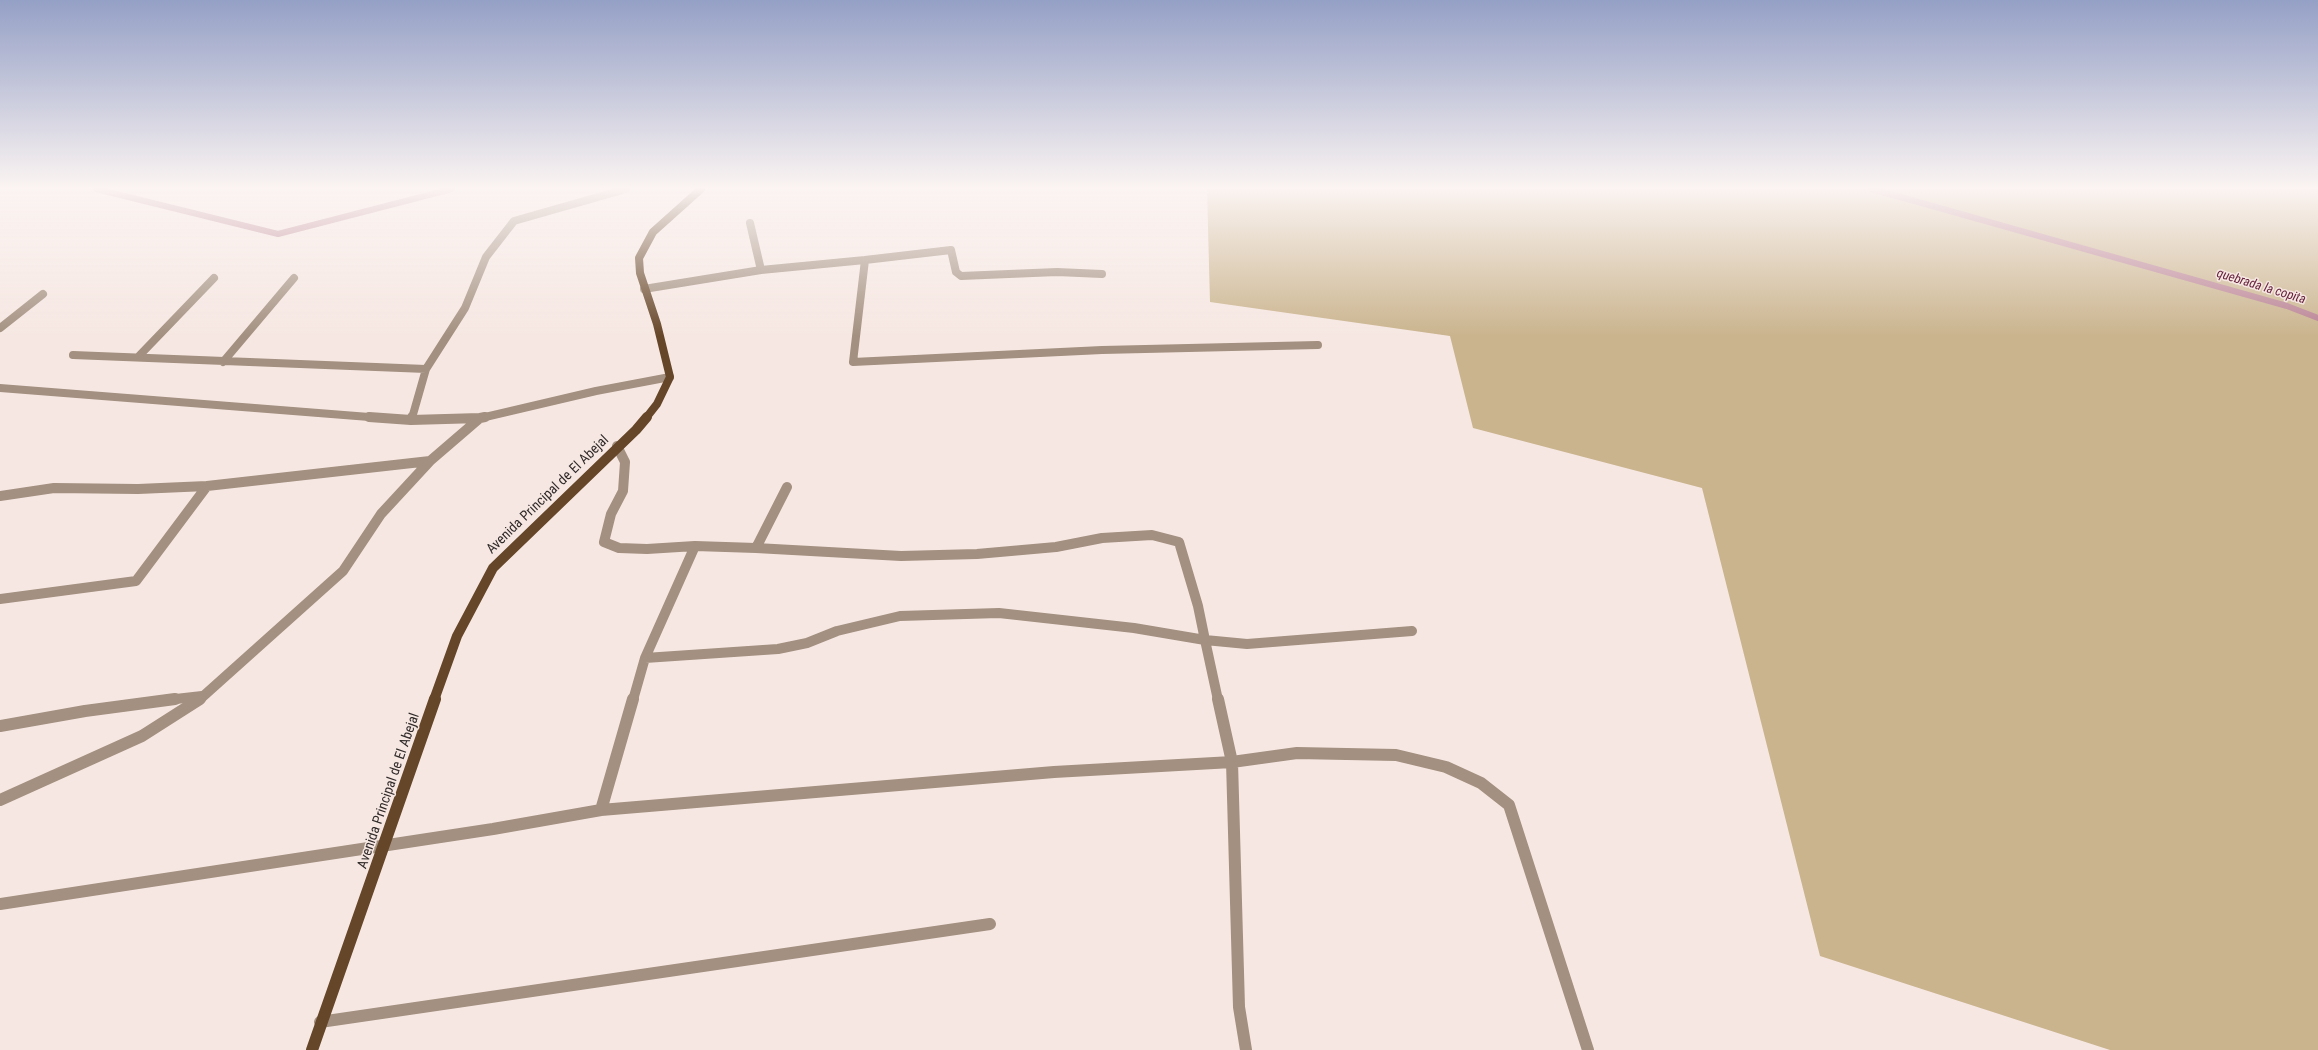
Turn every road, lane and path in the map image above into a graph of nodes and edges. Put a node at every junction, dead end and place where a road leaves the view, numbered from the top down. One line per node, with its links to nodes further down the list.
1 (501, 238): 16 (street)
2 (650, 238): 9 (main road)
3 (754, 238): 5 (street)
4 (865, 260): 5 (street); 6 (street); 12 (street)
5 (761, 270): 9 (street)
6 (1102, 274)
7 (214, 278): 14 (street)
8 (294, 278): 15 (street)
9 (644, 289): 17 (main road)
10 (43, 294): 11 (street)
11 (0, 328)
12 (1318, 345)
13 (73, 355): 14 (street)
14 (138, 357): 15 (street)
15 (223, 362): 16 (street)
16 (426, 369): 20 (street)
17 (670, 378): 19 (street); 21 (main road, Avenida Principal de El Abejal)
18 (0, 388): 20 (street)
19 (480, 418): 20 (street); 22 (street)
20 (411, 420)
21 (617, 446): 26 (street); 37 (main road, Avenida Principal de El Abejal)
22 (430, 460): 23 (street); 32 (street)
23 (207, 486): 25 (street); 28 (street)
24 (787, 488): 27 (street)
25 (0, 496)
26 (695, 546): 27 (street); 31 (street)
27 (756, 548): 30 (street)
28 (0, 599)
29 (1412, 631): 30 (street)
30 (1205, 640): 31 (street); 34 (street)
31 (645, 658): 36 (street)
32 (206, 696): 33 (street); 35 (street)
33 (0, 726)
34 (1232, 762): 36 (street); 42 (street); 43 (street)
35 (0, 800)
36 (601, 810): 37 (street)
37 (386, 844): 38 (street); 40 (main road, Avenida Principal de El Abejal)
38 (0, 904)
39 (990, 924): 40 (street)
40 (320, 1022): 41 (main road, Avenida Principal de El Abejal)
41 (312, 1050)
42 (1246, 1050)
43 (1588, 1050)

